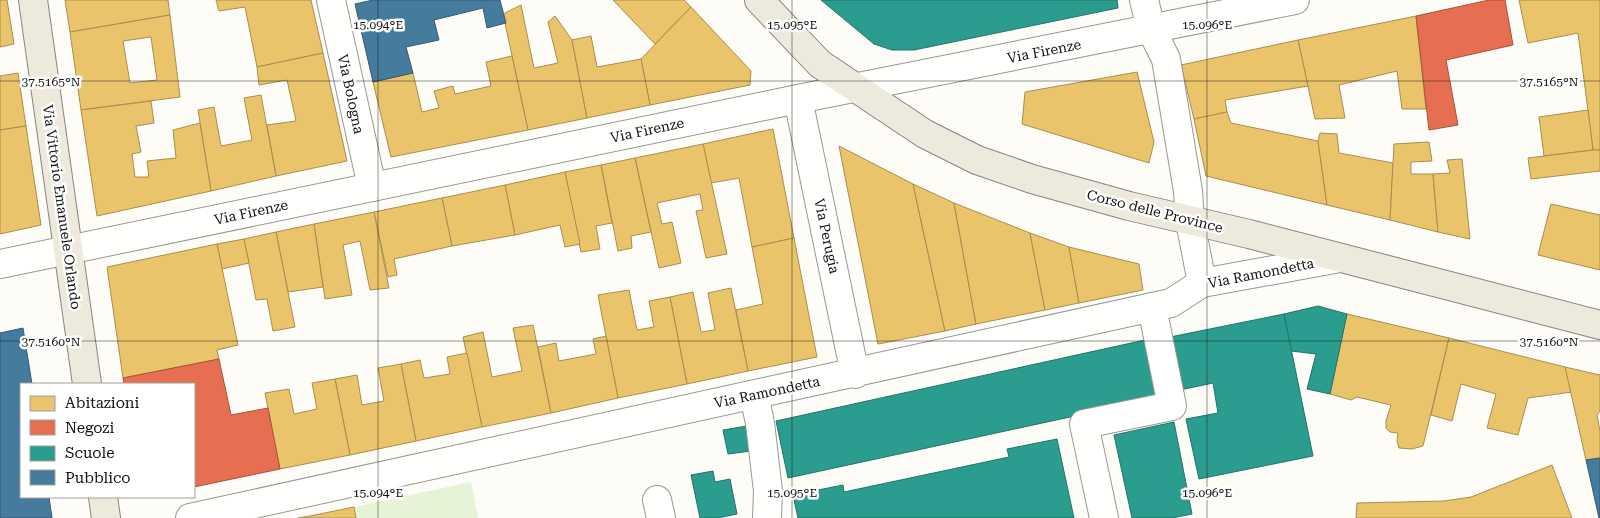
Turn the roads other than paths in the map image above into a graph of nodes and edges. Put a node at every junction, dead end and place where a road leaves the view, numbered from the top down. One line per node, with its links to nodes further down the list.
1 (33, 0): 11 (main road, Via Vittorio Emanuele Orlando)
2 (331, 0): 9 (street, Via Bologna)
3 (759, 0): 7 (main road, Corso delle Province)
4 (1144, 0): 6 (street)
5 (1295, 0): 6 (street, Via Firenze)
6 (1151, 29): 7 (street, Via Firenze); 10 (street)
7 (856, 88): 8 (street, Via Firenze); 10 (main road, Corso delle Province)
8 (798, 99): 9 (street, Via Firenze); 17 (street, Via Perugia)
9 (372, 187): 11 (street, Via Firenze)
10 (1190, 221): 12 (main road, Corso delle Province); 14 (street)
11 (68, 250): 13 (street, Via Firenze); 18 (main road, Via Vittorio Emanuele Orlando)
12 (1340, 258): 14 (street, Via Ramondetta); 16 (main road, Corso delle Province)
13 (0, 264)
14 (1202, 283): 15 (street, Via Ramondetta)
15 (1152, 308): 17 (street, Via Ramondetta); 24 (street)
16 (1600, 325)
17 (856, 374): 19 (street, Via Ramondetta)
18 (87, 383)
19 (754, 395): 22 (street, Via Ramondetta); 23 (street)
20 (103, 498): 21 (main road)
21 (106, 518)
22 (190, 518)
23 (767, 518)
24 (1104, 518)

